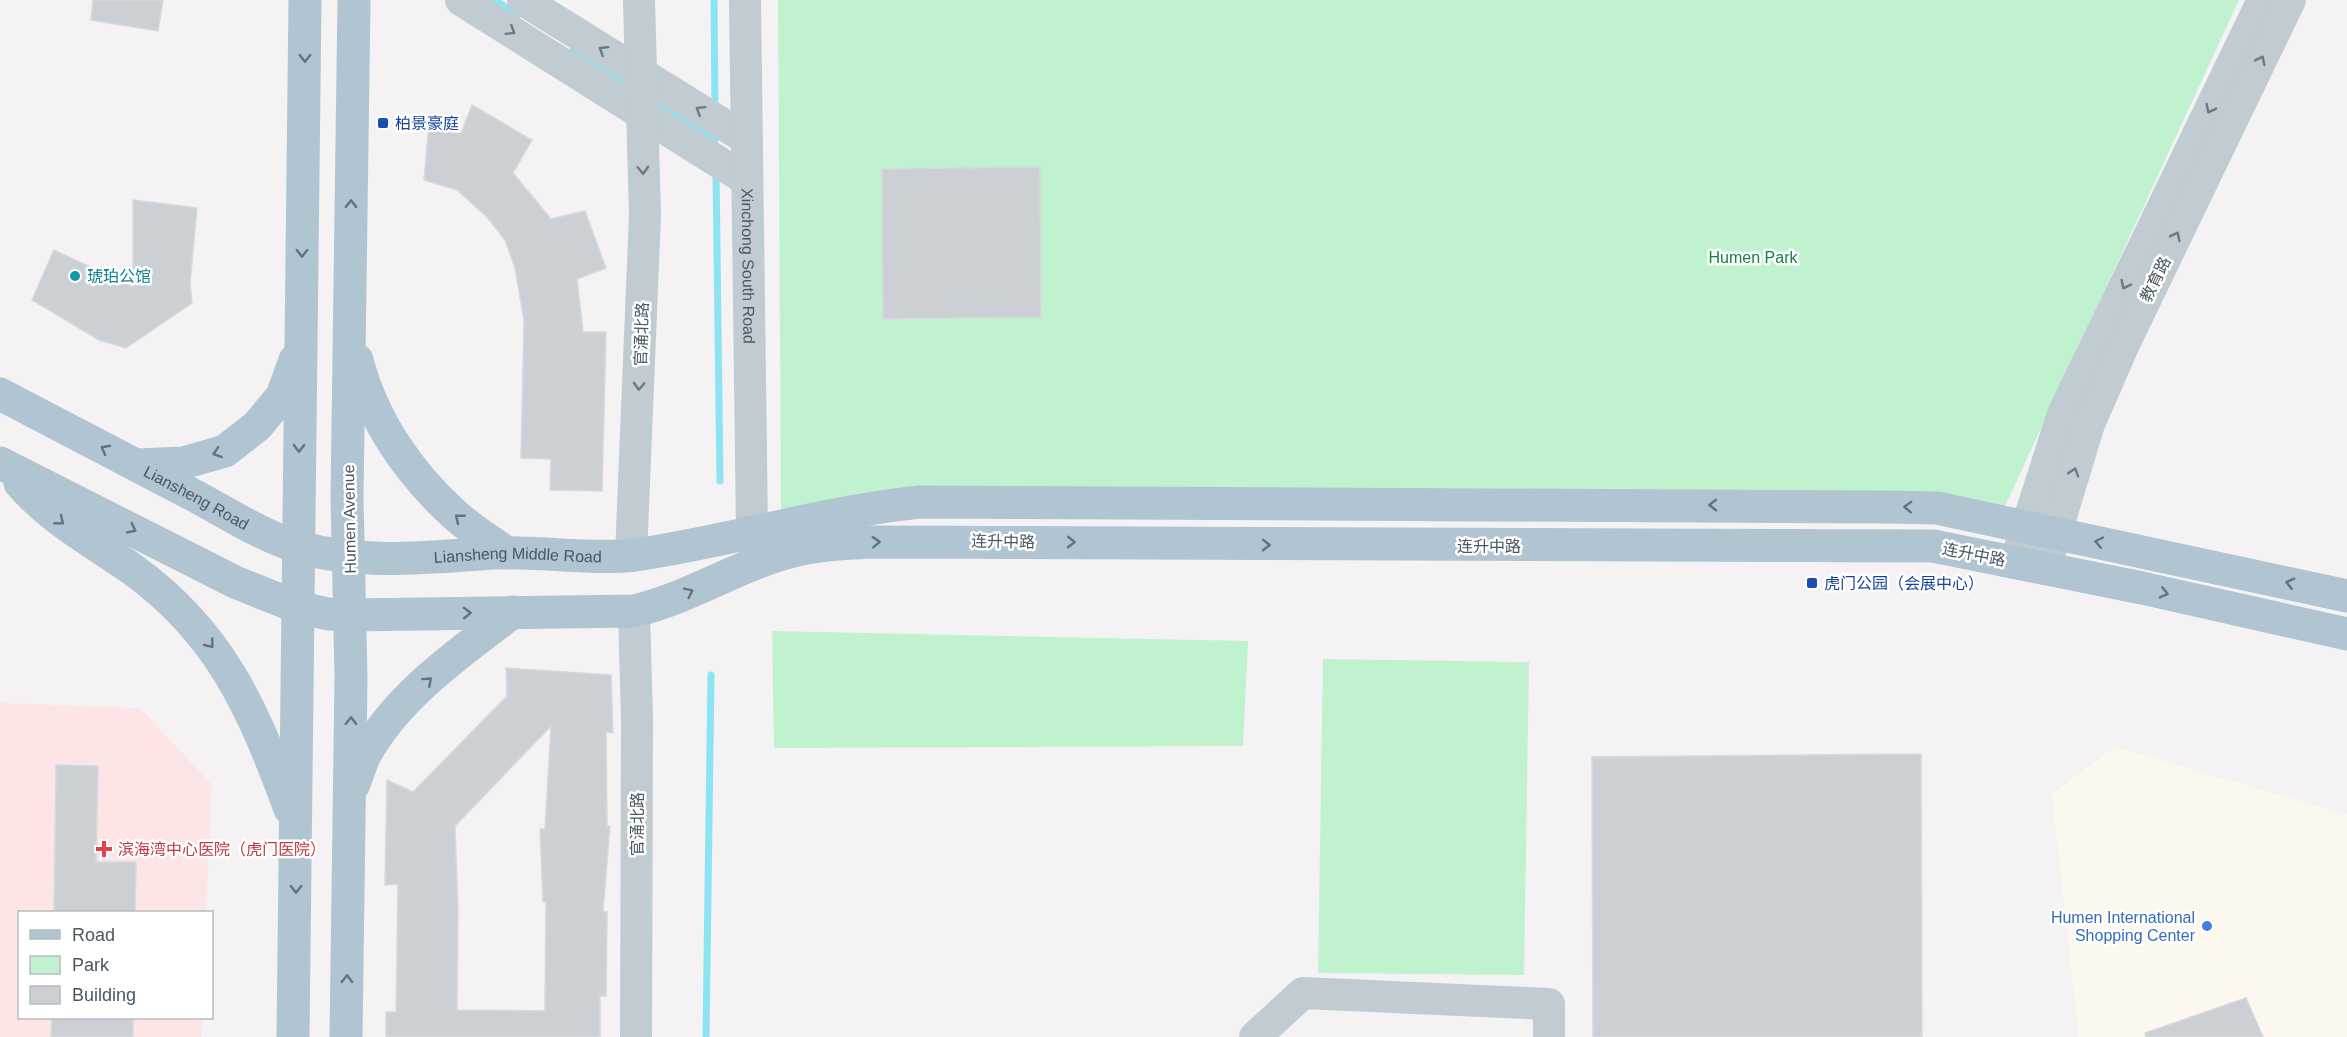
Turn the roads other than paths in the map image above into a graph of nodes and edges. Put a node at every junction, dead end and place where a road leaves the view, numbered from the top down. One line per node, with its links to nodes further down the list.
1 (305, 0): 14 (main road, one-way to 14)
2 (354, 0): 13 (main road, Humen Avenue, one-way to 2)
3 (461, 0): 10 (street, one-way to 10)
4 (523, 0): 9 (street, one-way to 4)
5 (639, 0): 9 (street)
6 (745, 0): 11 (street, Xinchong South Road)
7 (2263, 0): 18 (street, 教育路, one-way to 18)
8 (2290, 0): 18 (street, 教育路, one-way to 8)
9 (639, 73): 10 (street, 官涌北路); 11 (street, one-way to 9)
10 (652, 119): 12 (street); 22 (street, 官涌北路, one-way to 22)
11 (738, 133): 12 (street, Xinchong South Road)
12 (738, 174): 19 (street, Xinchong South Road)
13 (350, 329): 21 (main road, one-way to 13); 23 (main road, Humen Avenue)
14 (301, 345): 17 (main road, one-way to 17); 20 (main road, one-way to 20)
15 (0, 394): 17 (main road, Liansheng Road, one-way to 15)
16 (2, 464): 27 (main road, one-way to 27); 33 (main road, one-way to 33)
17 (135, 465): 20 (main road, Liansheng Road)
18 (2041, 530): 19 (main road, one-way to 19); 25 (street, 教育路); 26 (main road, one-way to 18)
19 (752, 531): 22 (main road)
20 (298, 547): 23 (main road, Liansheng Road); 27 (main road)
21 (507, 553): 22 (main road, Liansheng Middle Road); 24 (main road, Liansheng Middle Road)
22 (631, 555)
23 (349, 557): 24 (main road, Liansheng Road); 30 (main road, Humen Avenue)
24 (405, 559)
25 (2030, 566): 28 (main road, 连升中路, one-way to 25); 31 (main road, 连升中路, one-way to 31)
26 (2347, 596)
27 (297, 608): 30 (main road); 33 (main road)
28 (634, 611): 29 (main road); 36 (street, 官涌北路)
29 (513, 612): 30 (main road, one-way to 29); 32 (main road, one-way to 29)
30 (350, 615): 32 (main road, Humen Avenue, one-way to 30)
31 (2347, 634)
32 (350, 797): 35 (main road, Humen Avenue, one-way to 32)
33 (297, 830): 34 (main road, one-way to 34)
34 (293, 1037)
35 (346, 1037)
36 (636, 1037)
37 (1255, 1037): 38 (street)
38 (1549, 1037)

